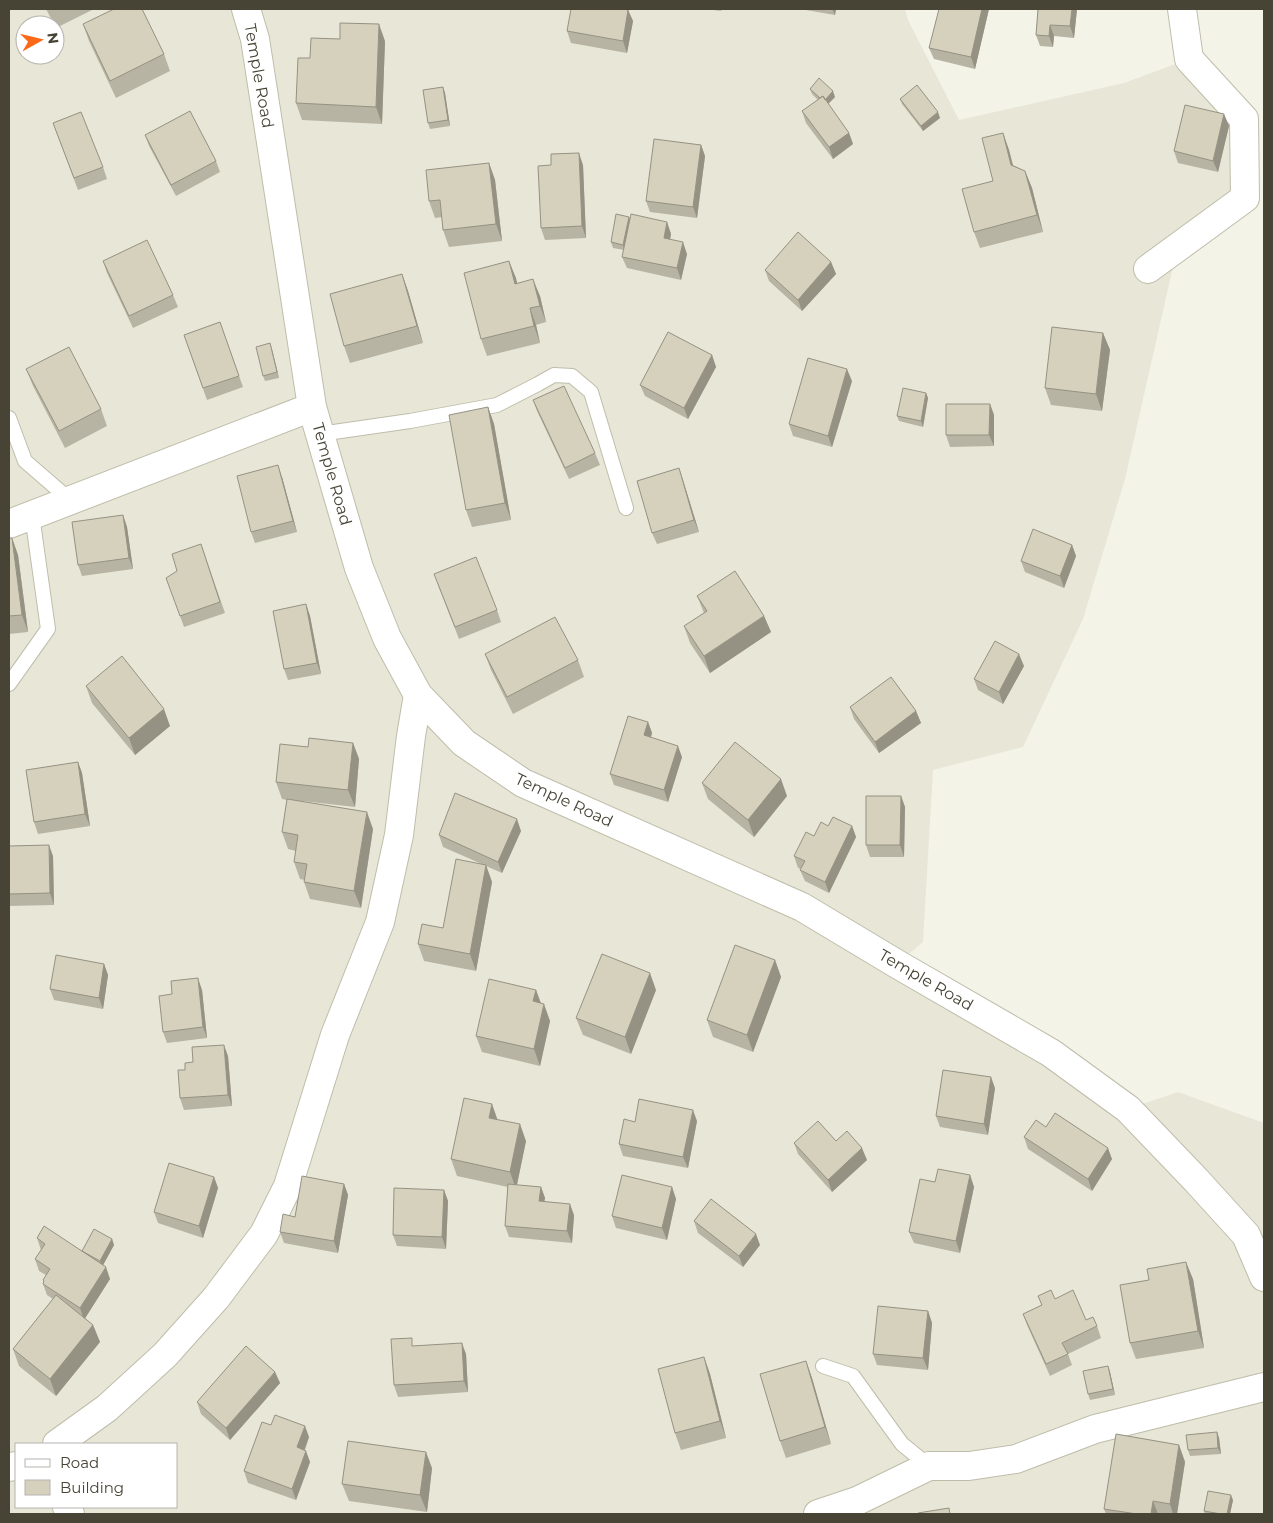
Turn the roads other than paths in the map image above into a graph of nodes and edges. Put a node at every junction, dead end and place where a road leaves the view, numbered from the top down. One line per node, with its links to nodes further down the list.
1 (246, 9): 4 (street, Temple Road)
2 (1182, 9): 3 (street)
3 (1148, 269)
4 (312, 407): 6 (street, Temple Road); 7 (street)
5 (9, 418): 7 (lane)
6 (320, 434): 8 (lane); 11 (street, Temple Road)
7 (70, 500): 9 (street)
8 (626, 508)
9 (21, 520): 10 (lane)
10 (9, 684)
11 (418, 695): 12 (street, Temple Road); 16 (street)
12 (1255, 1243): 13 (street, Temple Road)
13 (1264, 1278)
14 (823, 1366): 17 (lane)
15 (1264, 1387): 17 (street)
16 (59, 1443)
17 (929, 1466): 18 (street)
18 (818, 1514)

